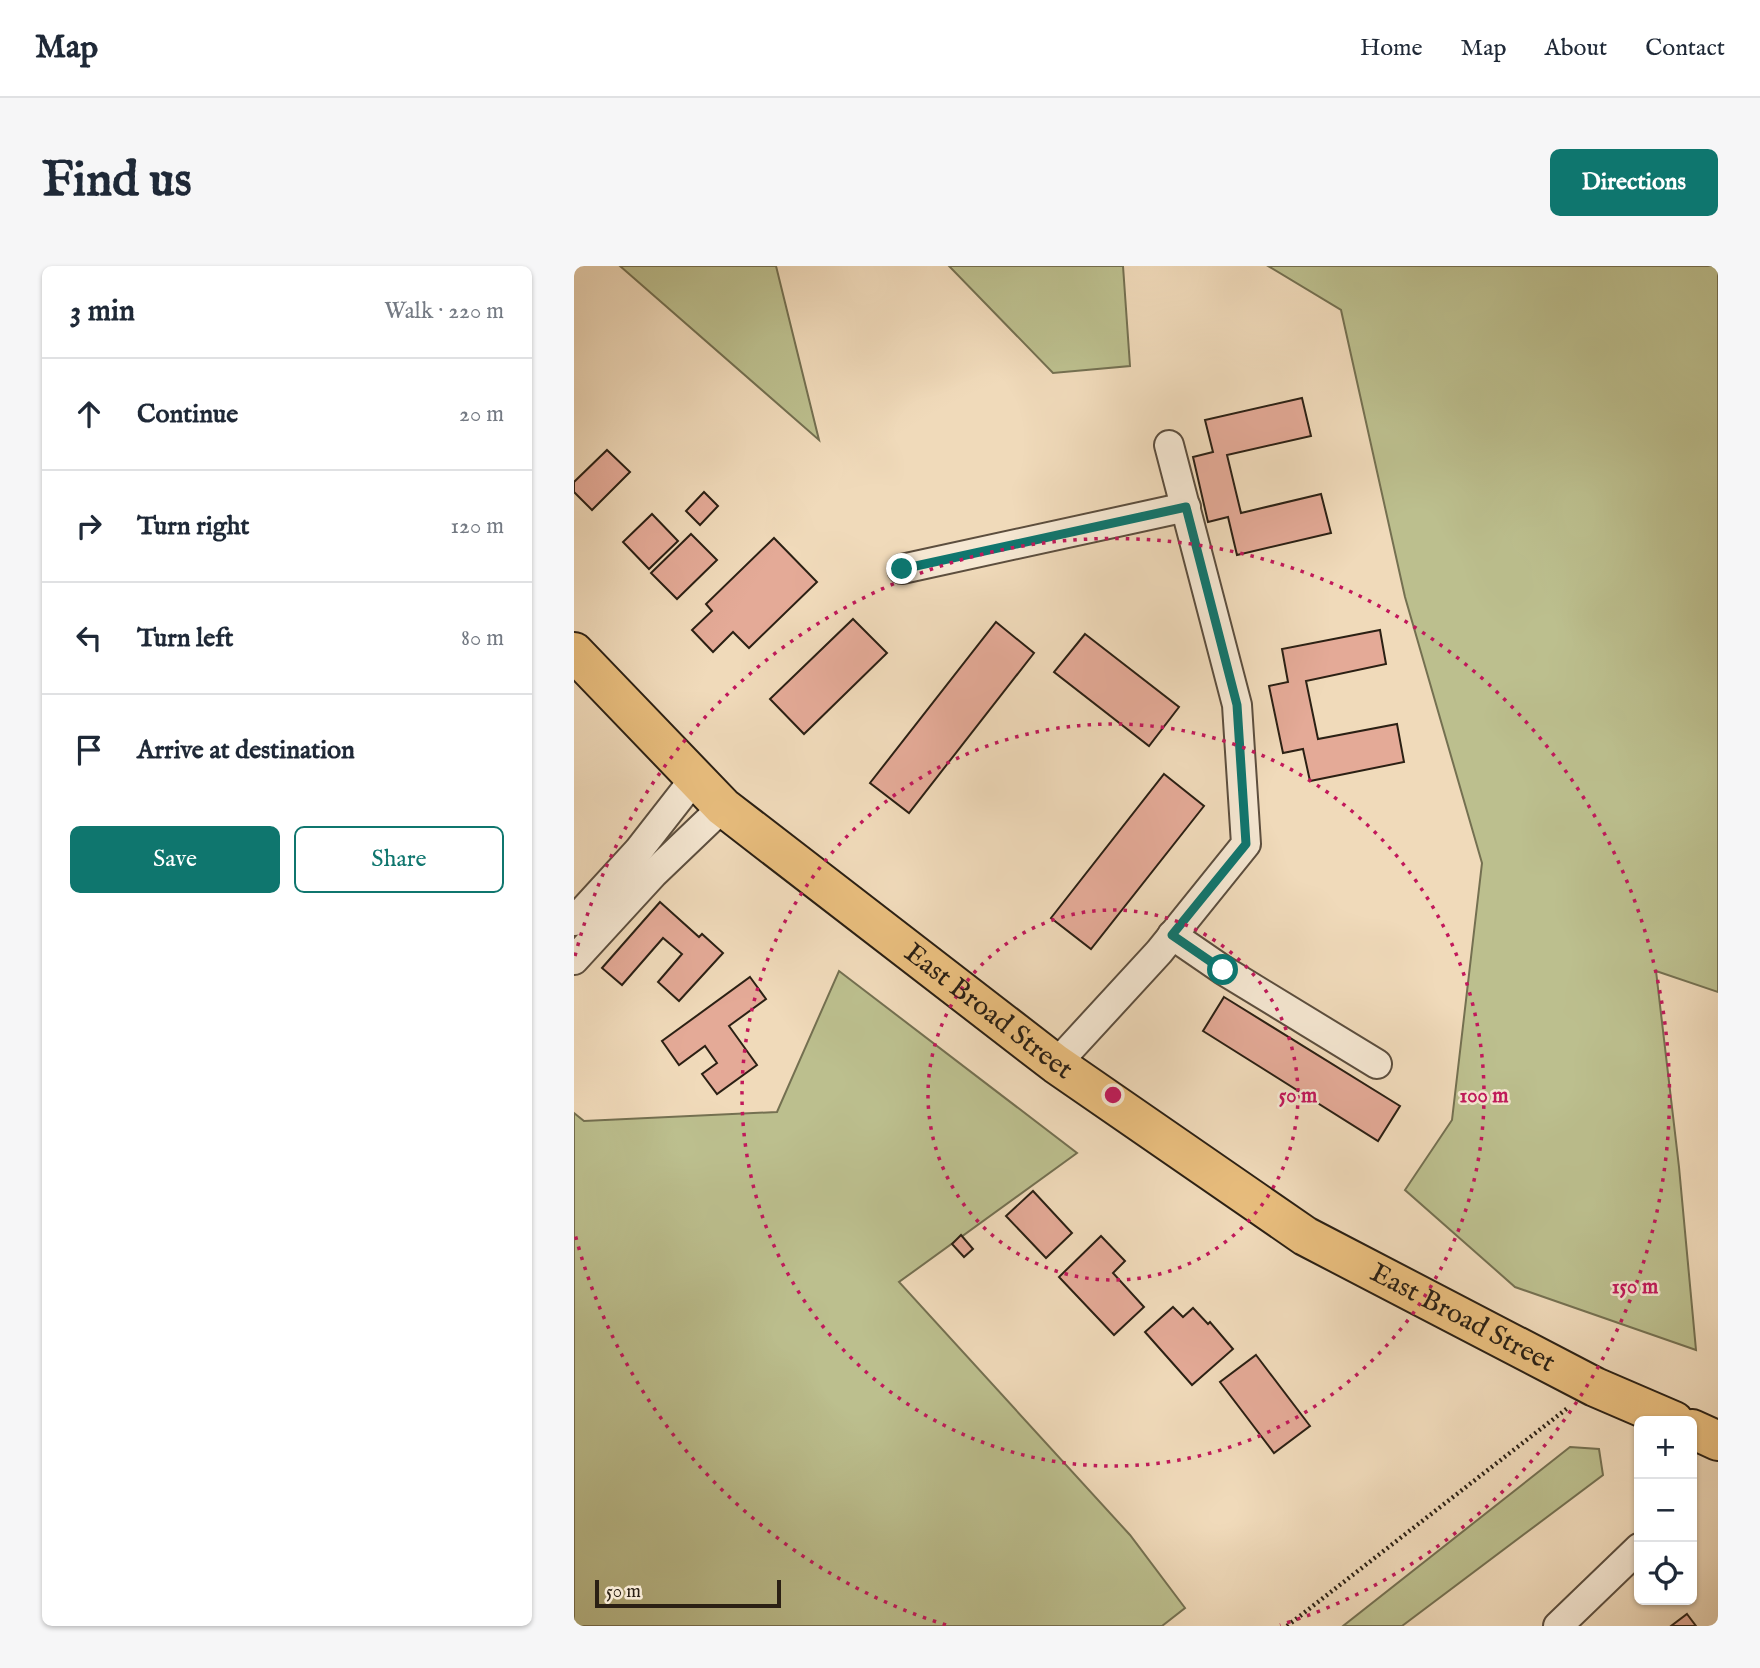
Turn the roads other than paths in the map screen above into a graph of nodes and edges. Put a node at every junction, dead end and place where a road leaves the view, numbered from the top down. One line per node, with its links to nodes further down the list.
1 (1170, 445): 2 (street)
2 (1186, 507): 3 (street); 8 (street)
3 (902, 569)
4 (574, 652): 5 (highway, East Broad Street)
5 (695, 778): 6 (highway, East Broad Street); 7 (street)
6 (723, 807): 9 (street); 10 (highway, East Broad Street)
7 (574, 921)
8 (1172, 935): 10 (street); 11 (street)
9 (574, 960)
10 (1056, 1064): 12 (highway, East Broad Street)
11 (1377, 1064)
12 (1654, 1416)
13 (1634, 1553): 14 (street)
14 (1558, 1626)

